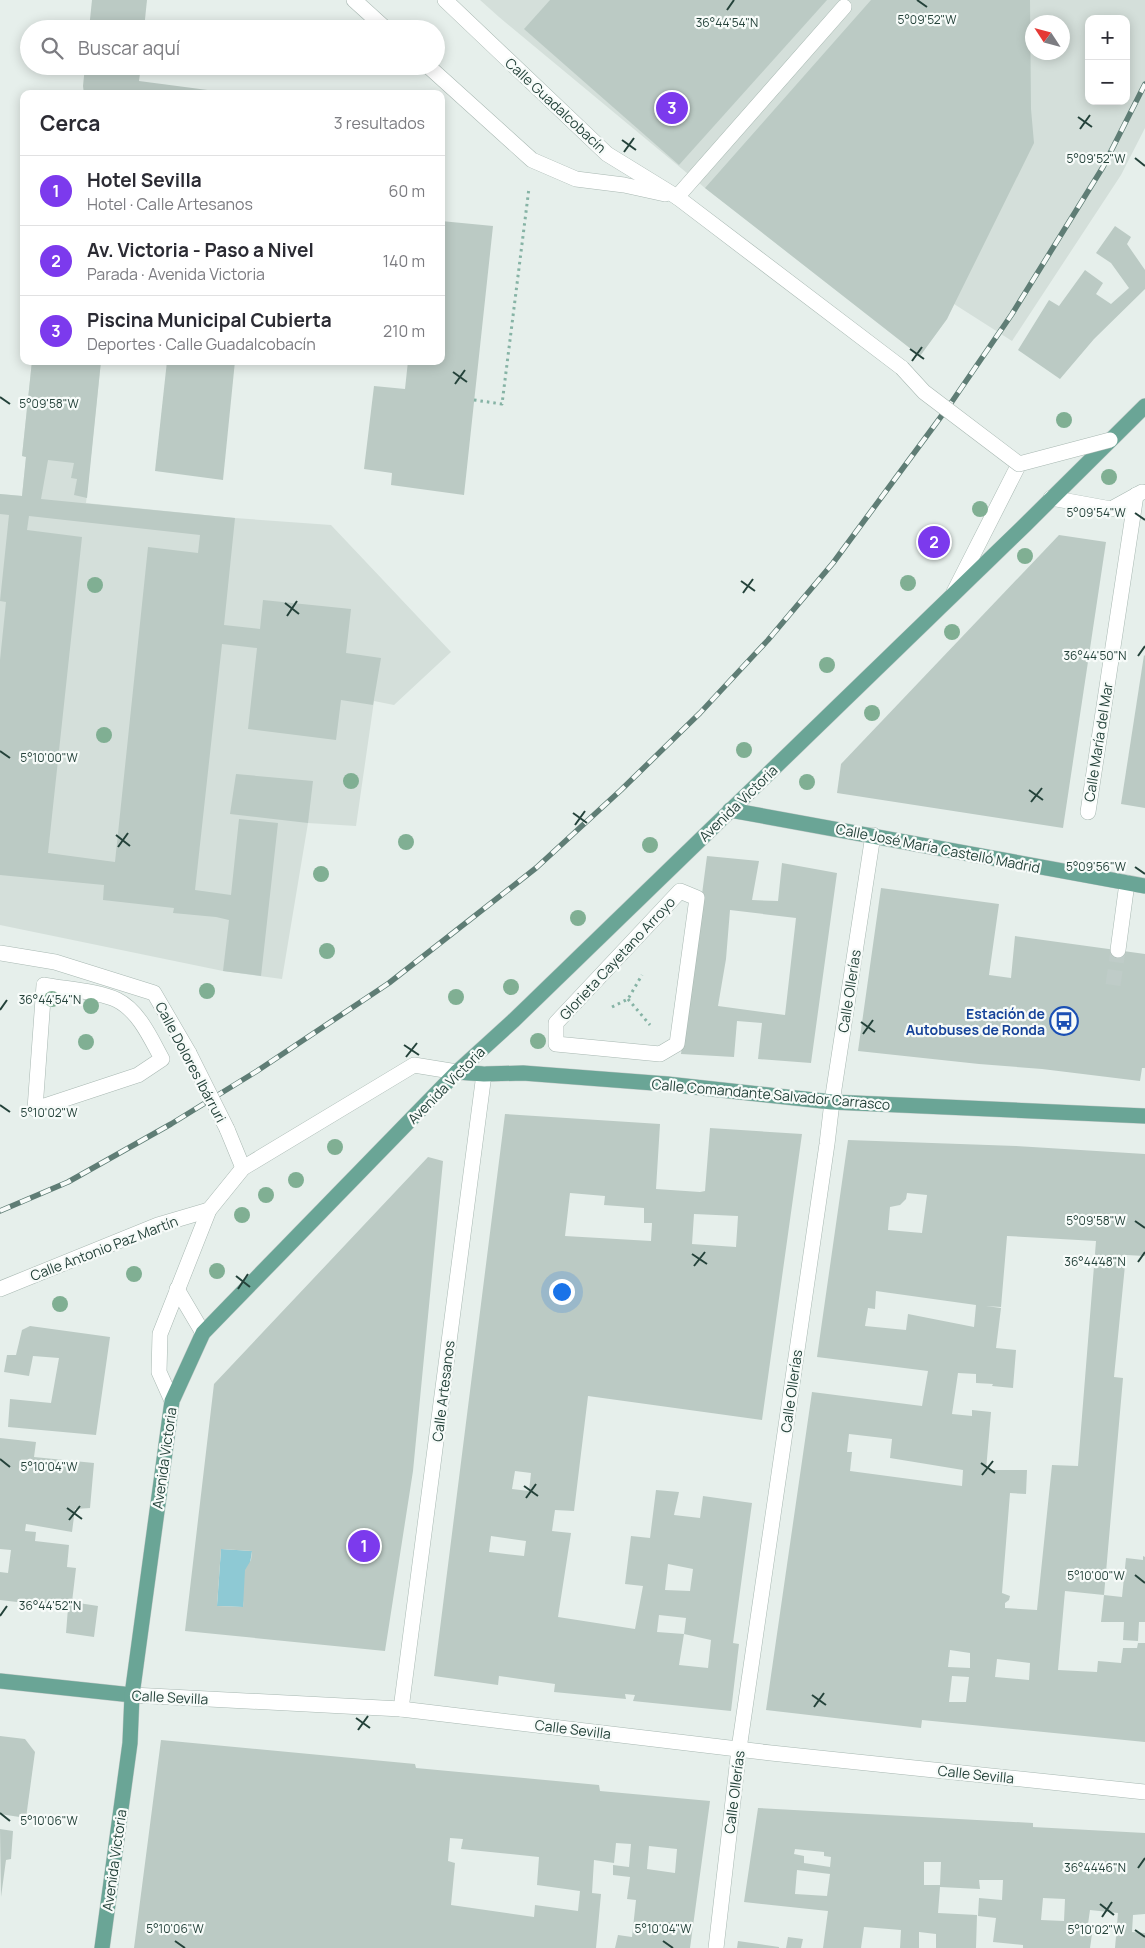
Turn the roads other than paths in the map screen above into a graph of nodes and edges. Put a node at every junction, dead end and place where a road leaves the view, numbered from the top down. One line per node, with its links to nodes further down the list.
1 (354, 0): 4 (street)
2 (445, 0): 6 (street, Calle Guadalcobacín)
3 (844, 7): 6 (street)
4 (376, 20)
5 (438, 75): 6 (street, Calle Guadalcobacín)
6 (677, 197): 9 (street, Calle Guadalcobacín, bridge)
7 (1145, 406): 8 (main road, Avenida Victoria)
8 (1110, 440): 9 (street, bridge); 11 (main road, Avenida Victoria)
9 (1019, 464): 12 (street)
10 (1140, 492): 11 (street); 14 (street, Calle María del Mar)
11 (1052, 498): 12 (main road, Avenida Victoria)
12 (952, 595): 13 (main road, Avenida Victoria)
13 (730, 810): 15 (main road, Calle José María Castelló Madrid); 21 (main road, Avenida Victoria)
14 (1088, 812)
15 (873, 836): 16 (main road, Calle José María Castelló Madrid); 23 (street, Calle Ollerías)
16 (1127, 883): 17 (main road, Calle José María Castelló Madrid); 18 (street)
17 (1145, 886)
18 (1118, 950)
19 (0, 952): 26 (street, Calle Dolores Ibárruri, bridge)
20 (556, 1044): 20 (street, Glorieta Cayetano Arroyo)
21 (457, 1072): 22 (main road, Calle Comandante Salvador Carrasco); 26 (street); 30 (main road, Avenida Victoria)
22 (484, 1074): 23 (main road, Calle Comandante Salvador Carrasco); 34 (street, Calle Artesanos)
23 (832, 1102): 25 (main road, Calle Comandante Salvador Carrasco); 35 (street, Calle Ollerías)
24 (35, 1109): 24 (street)
25 (1145, 1116)
26 (243, 1168): 27 (street)
27 (209, 1210): 28 (street, Calle Antonio Paz Martín); 29 (street)
28 (0, 1289)
29 (177, 1290): 30 (street); 31 (street)
30 (203, 1333): 31 (main road, Avenida Victoria)
31 (172, 1401): 33 (main road, Avenida Victoria)
32 (0, 1681): 33 (main road, Calle Sevilla)
33 (132, 1695): 34 (street, Calle Sevilla); 37 (main road, Avenida Victoria)
34 (401, 1709): 35 (street, Calle Sevilla)
35 (739, 1749): 36 (street, Calle Sevilla); 38 (street, Calle Ollerías)
36 (1145, 1792)
37 (102, 1948)
38 (716, 1948)

